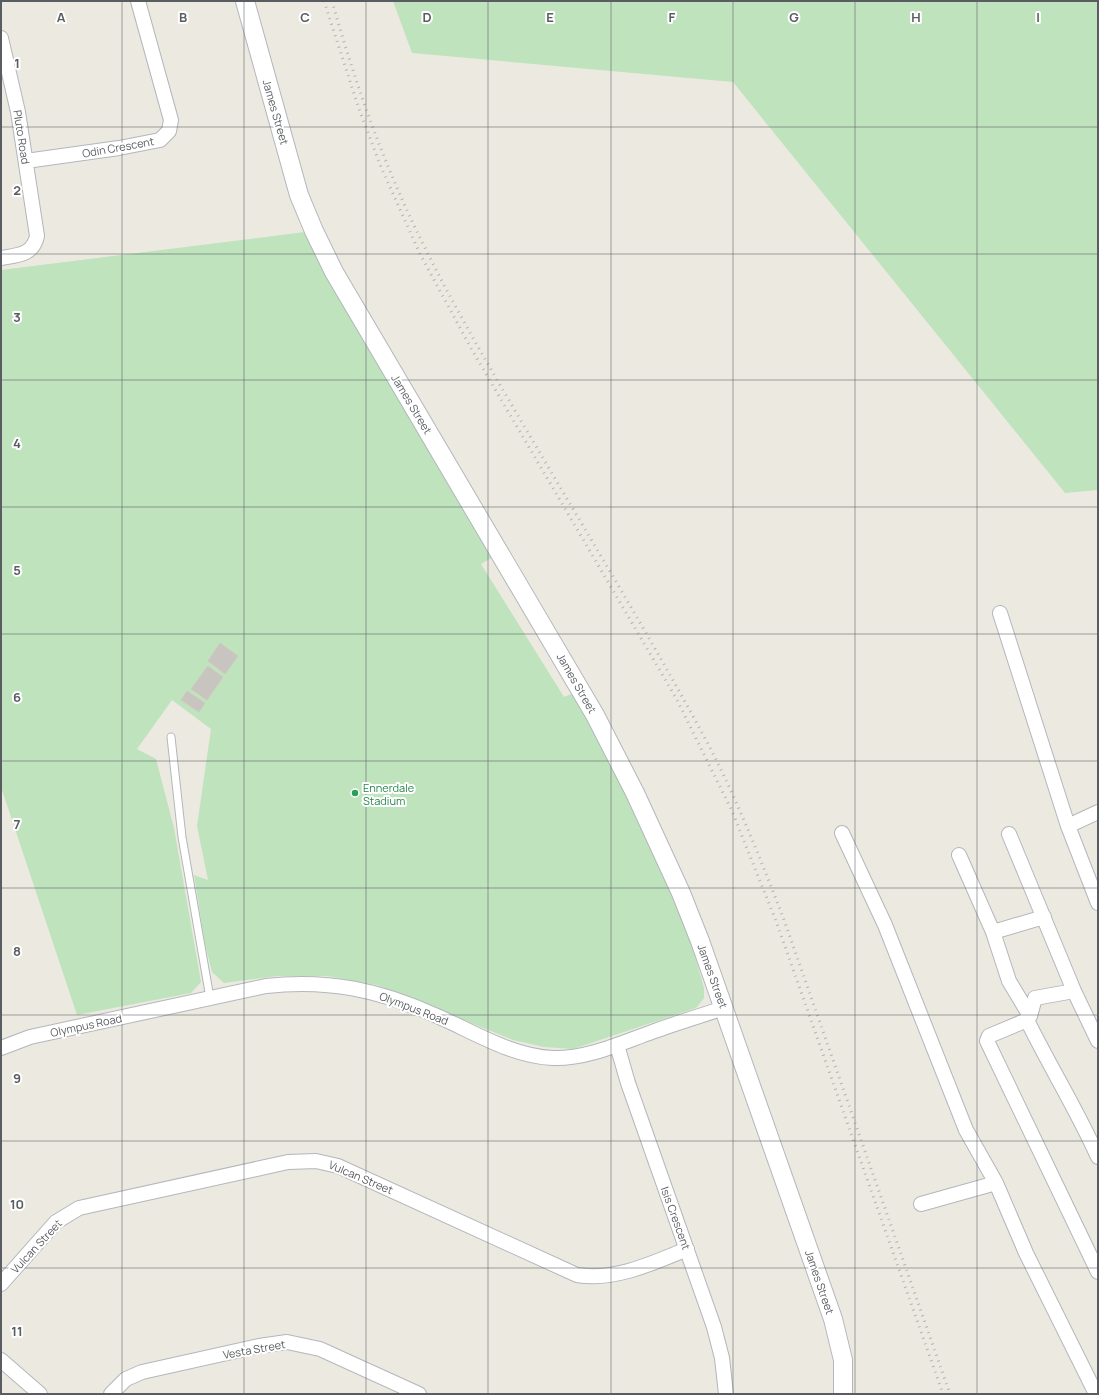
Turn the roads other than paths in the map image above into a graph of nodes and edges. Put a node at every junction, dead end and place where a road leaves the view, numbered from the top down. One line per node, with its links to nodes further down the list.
1 (138, 1): 4 (street, Odin Crescent)
2 (246, 1): 18 (street, James Street)
3 (1, 38): 4 (street, Pluto Road)
4 (26, 161): 5 (street, Pluto Road)
5 (1, 258)
6 (1000, 613): 9 (street)
7 (171, 737): 17 (lane)
8 (1098, 812): 9 (street)
9 (1068, 826): 13 (street)
10 (842, 833): 24 (street)
11 (1009, 834): 14 (street)
12 (959, 855): 15 (street)
13 (1098, 903)
14 (1044, 917): 15 (street); 16 (street)
15 (993, 932): 19 (street)
16 (1074, 991): 19 (street); 20 (street)
17 (210, 998): 21 (street, Olympus Road); 22 (street, Olympus Road)
18 (724, 1008): 21 (street, Olympus Road); 34 (street, James Street)
19 (1029, 1018): 23 (street); 27 (street)
20 (1098, 1041)
21 (617, 1045): 26 (street, Isis Crescent)
22 (1, 1048)
23 (1098, 1157)
24 (996, 1183): 25 (street); 35 (street)
25 (921, 1204)
26 (687, 1249): 28 (street, Vulcan Street); 33 (street, Isis Crescent)
27 (1098, 1272)
28 (1, 1284)
29 (1, 1360): 30 (street)
30 (40, 1394)
31 (111, 1394): 32 (street, Vesta Street)
32 (419, 1394)
33 (726, 1394)
34 (843, 1394)
35 (1096, 1394)

